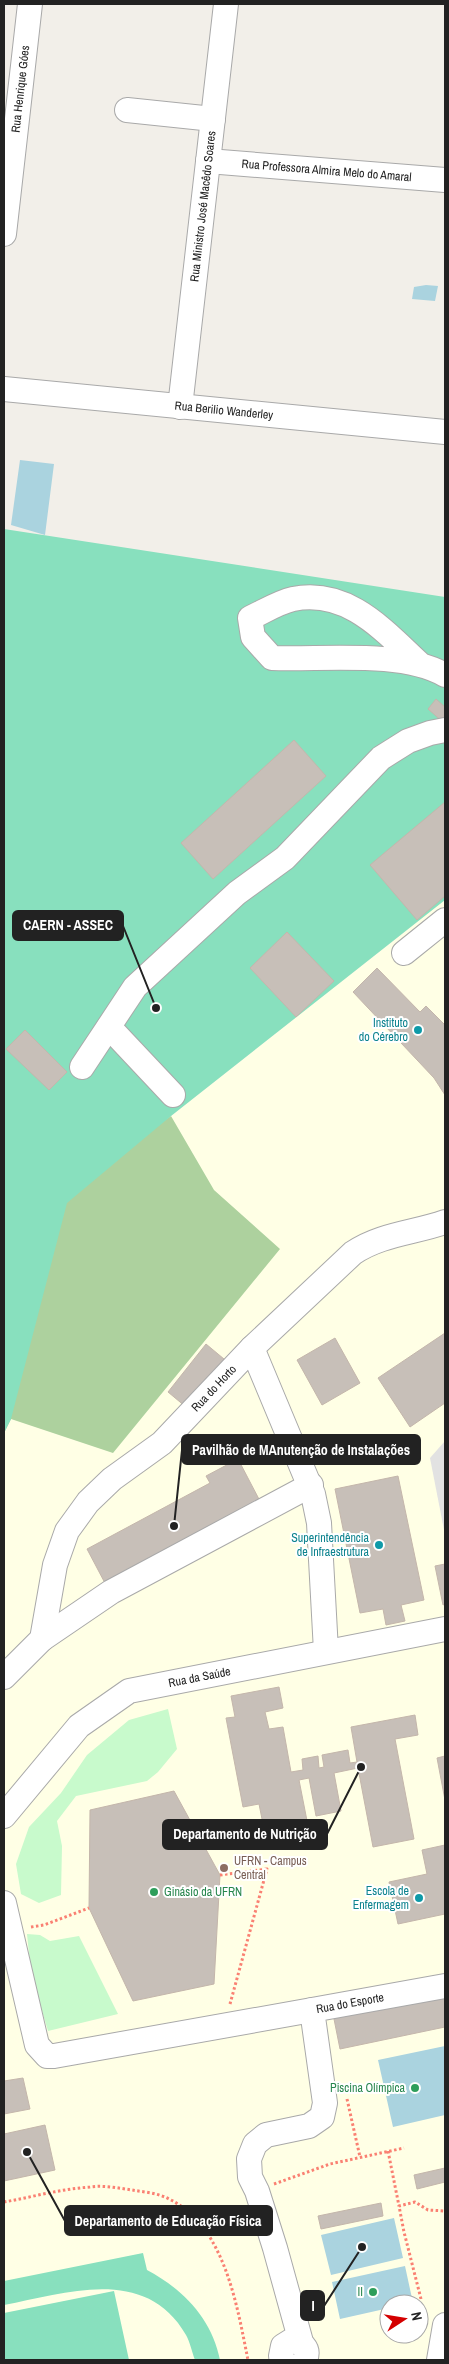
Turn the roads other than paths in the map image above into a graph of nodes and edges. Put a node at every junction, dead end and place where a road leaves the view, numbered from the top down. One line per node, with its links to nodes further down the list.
1 (30, 4): 5 (street, Rua Henrique Góes)
2 (226, 4): 4 (street, Rua Ministro José Macêdo Soares)
3 (128, 110): 4 (street)
4 (213, 119): 6 (street, Rua Ministro José Macêdo Soares)
5 (10, 138): 8 (street, Rua Henrique Góes)
6 (208, 161): 7 (street, Rua Professora Almira Melo do Amaral); 10 (street, Rua Ministro José Macêdo Soares)
7 (445, 180)
8 (4, 234)
9 (4, 389): 10 (street, Rua Berilio Wanderley)
10 (180, 407): 11 (street, Rua Berilio Wanderley)
11 (445, 432)
12 (421, 665): 12 (street); 13 (street)
13 (445, 675)
14 (445, 730): 17 (street)
15 (445, 920): 16 (street)
16 (404, 953)
17 (109, 1027): 18 (street); 19 (street)
18 (82, 1067)
19 (173, 1095)
20 (445, 1222): 21 (street, Rua do Horto)
21 (252, 1348): 22 (street); 24 (street, Rua do Horto)
22 (311, 1485): 24 (street); 25 (street)
23 (445, 1628): 25 (street, Rua da Saúde)
24 (42, 1639): 26 (street)
25 (326, 1651): 27 (street, Rua da Saúde)
26 (4, 1677)
27 (4, 1816)
28 (4, 1903): 30 (street)
29 (445, 1986): 31 (street, Rua do Esporte)
30 (14, 1993): 31 (street)
31 (312, 2010): 33 (street, Rua do Esporte)
32 (445, 2324): 35 (street)
33 (303, 2351): 34 (street)
34 (283, 2360)
35 (439, 2360)

